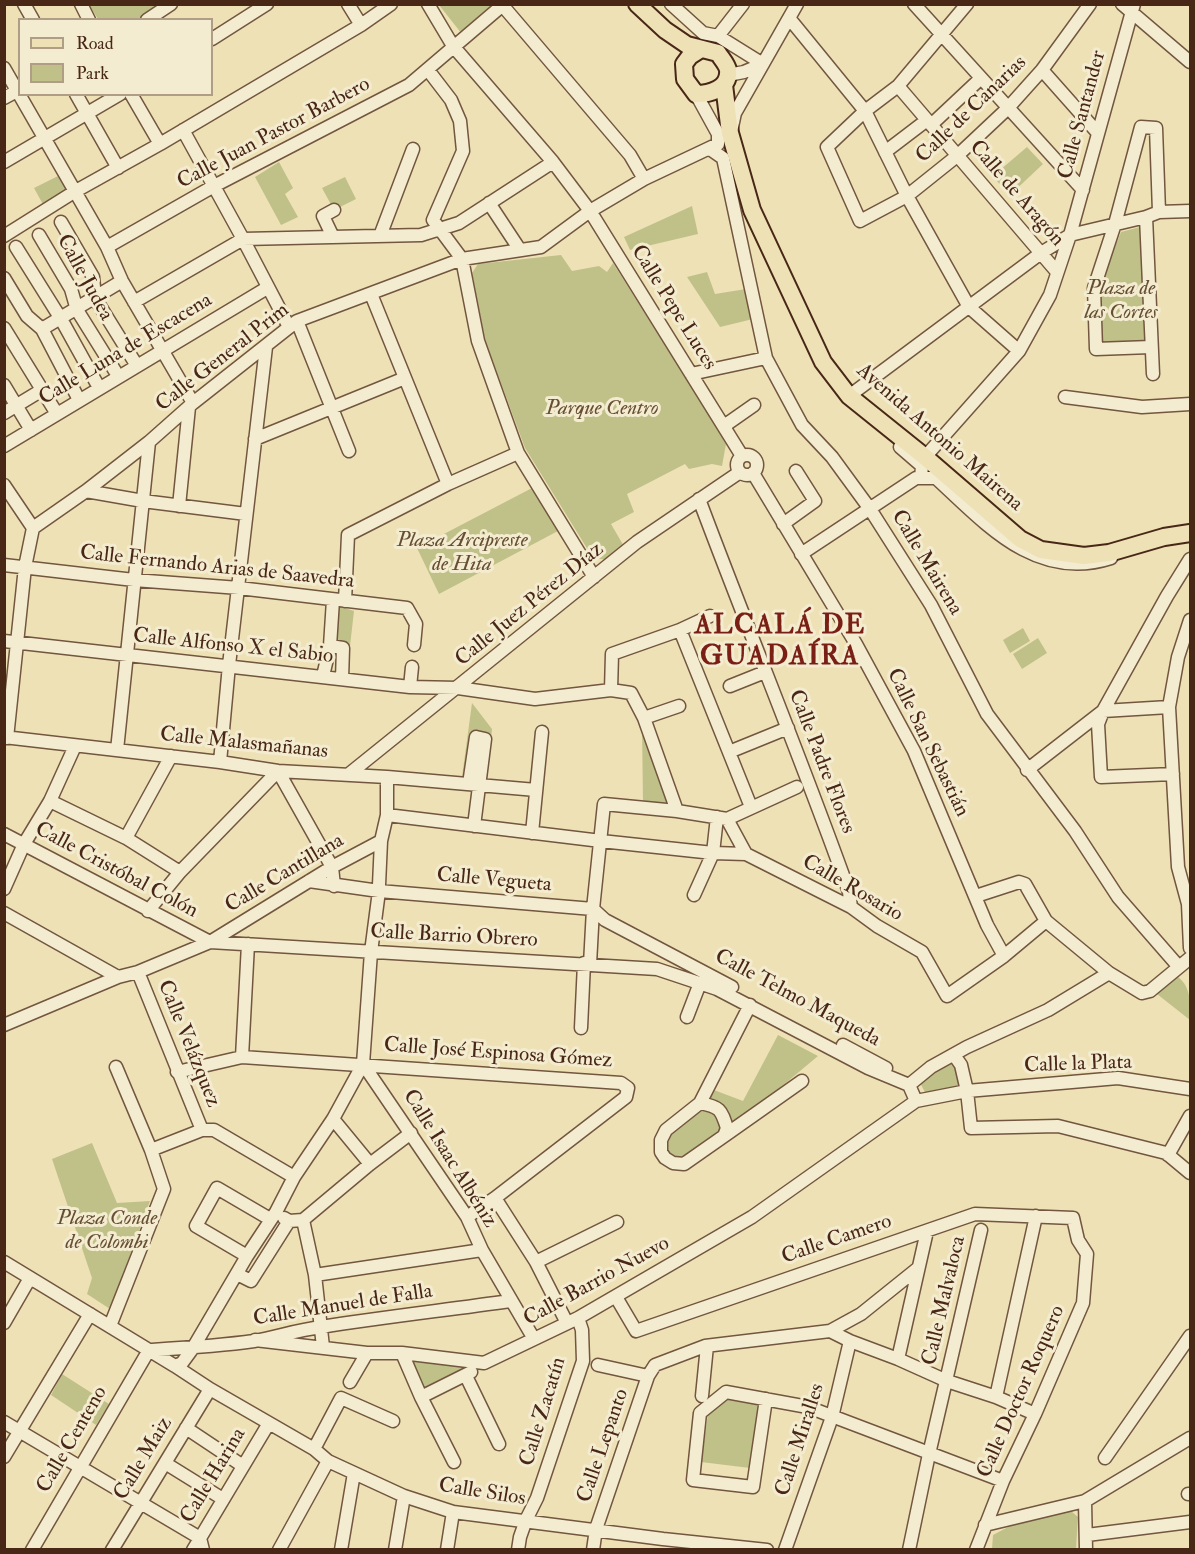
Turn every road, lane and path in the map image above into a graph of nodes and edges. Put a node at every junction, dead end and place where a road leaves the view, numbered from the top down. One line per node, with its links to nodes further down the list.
1 (24, 4): 17 (street)
2 (81, 4): 18 (street)
3 (171, 4): 19 (street)
4 (267, 4): 25 (street)
5 (348, 4): 21 (street)
6 (391, 4): 21 (street)
7 (428, 4): 26 (street, Calle Pepe Luces)
8 (637, 4): 22 (main road)
9 (671, 4): 23 (street)
10 (743, 4): 23 (street)
11 (797, 4): 20 (street)
12 (914, 4): 24 (street)
13 (967, 4): 24 (street)
14 (1090, 4): 33 (street, Calle de Canarias)
15 (503, 5): 26 (street, Calle Juan Pastor Barbero); 60 (street)
16 (1129, 7): 28 (street); 49 (street, Calle Santander)
17 (32, 18)
18 (88, 18)
19 (150, 18)
20 (789, 18): 30 (street); 45 (street)
21 (361, 25): 48 (street)
22 (665, 30): 27 (main road); 29 (main road)
23 (718, 36): 30 (street)
24 (941, 36): 34 (street); 36 (street)
25 (213, 38)
26 (453, 46): 32 (street, Calle Juan Pastor Barbero); 58 (street, Calle Pepe Luces)
27 (700, 49): 29 (main road); 35 (main road)
28 (1191, 62)
29 (684, 64): 38 (main road)
30 (764, 64): 35 (street); 50 (street)
31 (4, 68): 37 (street)
32 (428, 70): 61 (street, Calle Juan Pastor Barbero); 73 (street)
33 (1042, 70): 44 (street, Calle de Canarias); 49 (street)
34 (980, 79): 44 (street); 47 (street)
35 (726, 80): 38 (main road); 50 (main road)
36 (898, 86): 45 (street); 47 (street, Calle de Aragón)
37 (17, 91): 43 (street)
38 (703, 94): 50 (main road); 54 (street)
39 (20, 96): 51 (street)
40 (77, 96): 46 (street)
41 (116, 96): 46 (street)
42 (132, 96): 52 (street)
43 (4, 98)
44 (1007, 109): 56 (street, Calle de Canarias); 62 (street)
45 (865, 111): 55 (street); 64 (street, Calle de Canarias)
46 (87, 112): 51 (street); 59 (street)
47 (929, 123): 55 (street); 56 (street, Calle de Aragón)
48 (183, 130): 52 (street); 61 (street)
49 (1097, 132): 62 (street, Calle Santander)
50 (730, 133): 112 (main road, Avenida Antonio Mairena)
51 (44, 138): 57 (street); 63 (street)
52 (160, 144): 59 (street)
53 (413, 149): 77 (street)
54 (710, 149): 60 (street, Calle General Prim); 102 (street, Calle Mairena)
55 (885, 152): 64 (street)
56 (957, 156): 64 (street, Calle de Canarias); 83 (street, Calle de Aragón)
57 (4, 162)
58 (553, 162): 65 (street); 67 (street, Calle Pepe Luces)
59 (118, 168): 63 (street)
60 (644, 179): 67 (street, Calle General Prim)
61 (214, 186): 79 (street); 81 (street, Calle Juan Pastor Barbero)
62 (1083, 190): 75 (street, Calle Santander)
63 (75, 192): 76 (street); 81 (street)
64 (907, 196): 93 (street)
65 (489, 203): 73 (street); 82 (street)
66 (334, 210): 78 (street)
67 (590, 211): 82 (street, Calle General Prim); 105 (street, Calle Pepe Luces)
68 (1191, 211): 69 (street)
69 (1159, 212): 70 (street); 72 (street)
70 (1146, 217): 72 (street); 99 (street)
71 (61, 222): 90 (street)
72 (1115, 224): 75 (street); 99 (street)
73 (440, 230): 77 (street); 84 (street)
74 (39, 235): 92 (street, Calle Judea)
75 (1070, 235): 83 (street); 85 (street, Calle Santander)
76 (4, 236)
77 (380, 236): 78 (street)
78 (333, 237): 79 (street)
79 (243, 239): 88 (street); 91 (street)
80 (16, 247): 94 (street)
81 (107, 247): 87 (street)
82 (520, 250): 84 (street, Calle General Prim)
83 (1041, 253): 85 (street, Calle de Aragón); 93 (street)
84 (462, 259): 89 (street, Calle General Prim); 128 (street)
85 (1058, 272): 101 (street, Calle Santander)
86 (4, 278): 97 (street)
87 (122, 280): 90 (street); 91 (street)
88 (267, 288): 95 (street); 100 (street, Calle Luna de Escacena)
89 (371, 294): 95 (street, Calle General Prim); 107 (street)
90 (95, 298): 92 (street); 103 (street)
91 (134, 302): 100 (street)
92 (76, 307): 94 (street); 104 (street, Calle Judea)
93 (969, 307): 101 (street); 112 (street)
94 (61, 319): 97 (street); 108 (street)
95 (293, 324): 98 (street, Calle General Prim); 118 (street)
96 (4, 328): 110 (street)
97 (42, 329): 111 (street)
98 (266, 347): 115 (street, Calle General Prim); 123 (street)
99 (1151, 347): 106 (street)
100 (162, 351): 115 (street); 120 (street, Calle Luna de Escacena)
101 (1019, 351): 130 (street, Calle Santander)
102 (766, 357): 105 (street); 141 (street, Calle Mairena)
103 (134, 361)
104 (115, 371)
105 (691, 374): 121 (street, Calle Pepe Luces)
106 (1154, 374)
107 (405, 378): 118 (street); 135 (street)
108 (97, 384)
109 (4, 385): 117 (street)
110 (42, 390): 117 (street); 120 (street)
111 (77, 396)
112 (849, 396): 130 (main road, Avenida Antonio Mairena)
113 (1065, 397): 114 (street)
114 (1191, 404)
115 (191, 405): 125 (street, Calle General Prim); 140 (street)
116 (754, 405): 121 (street)
117 (17, 406): 119 (street); 122 (street)
118 (332, 406): 123 (street); 127 (street)
119 (4, 413)
120 (57, 414): 122 (street, Calle Luna de Escacena)
121 (724, 426): 129 (street, Calle Pepe Luces)
122 (31, 430): 124 (street, Calle Luna de Escacena)
123 (255, 439): 142 (street)
124 (6, 442)
125 (149, 442): 137 (street, Calle General Prim); 139 (street)
126 (899, 446): 134 (street)
127 (349, 451)
128 (518, 453): 135 (street); 153 (street)
129 (742, 456): 132 (street); 133 (street)
130 (925, 457): 145 (main road, Avenida Antonio Mairena)
131 (796, 471): 143 (street)
132 (740, 472): 133 (street); 138 (street, Calle Juez Pérez Díaz)
133 (753, 473): 143 (street, Calle San Sebastián)
134 (921, 478): 141 (street); 145 (street)
135 (448, 484): 156 (street)
136 (4, 485): 144 (street)
137 (86, 491): 139 (street); 144 (street, Calle General Prim)
138 (699, 499): 153 (street, Calle Juez Pérez Díaz); 166 (street, Calle Padre Flores)
139 (143, 501): 140 (street); 154 (street)
140 (179, 506): 142 (street)
141 (870, 509): 149 (street); 185 (street, Calle Mairena)
142 (246, 514): 155 (street)
143 (783, 524): 149 (street, Calle San Sebastián)
144 (33, 528): 152 (street)
145 (1004, 531): 147 (main road, Avenida Antonio Mairena)
146 (1191, 533): 147 (main road, Avenida Antonio Mairena)
147 (1164, 537): 148 (main road)
148 (1191, 542)
149 (801, 554): 214 (street, Calle San Sebastián)
150 (1191, 559): 175 (street)
151 (4, 565): 152 (street, Calle Fernando Arias de Saavedra)
152 (25, 567): 154 (street, Calle Fernando Arias de Saavedra); 160 (street)
153 (594, 577): 171 (street, Calle Juez Pérez Díaz)
154 (134, 580): 155 (street, Calle Fernando Arias de Saavedra); 163 (street)
155 (239, 588): 156 (street, Calle Fernando Arias de Saavedra); 164 (street)
156 (339, 600): 161 (street, Calle Fernando Arias de Saavedra); 162 (street)
157 (710, 616): 159 (street)
158 (1191, 620): 174 (street)
159 (680, 630): 172 (street); 182 (street)
160 (11, 641): 163 (street, Calle Alfonso X el Sabio); 179 (street)
161 (414, 645)
162 (330, 646): 167 (street); 168 (street)
163 (127, 655): 164 (street, Calle Alfonso X el Sabio); 181 (street)
164 (229, 665): 167 (street, Calle Alfonso X el Sabio); 184 (street)
165 (412, 667): 170 (street)
166 (765, 672): 169 (street); 177 (street, Calle Padre Flores)
167 (323, 676): 168 (street, Calle Alfonso X el Sabio)
168 (342, 679): 170 (street, Calle Alfonso X el Sabio)
169 (730, 686)
170 (410, 687): 171 (street, Calle Alfonso X el Sabio)
171 (458, 688): 172 (street, Calle Alfonso X el Sabio); 187 (street, Calle Juez Pérez Díaz)
172 (611, 690): 176 (street)
173 (679, 706): 176 (street)
174 (1169, 707): 175 (street); 188 (street)
175 (1103, 711): 185 (street); 188 (street)
176 (644, 718): 195 (street)
177 (788, 728): 182 (street); 216 (street, Calle Padre Flores)
178 (542, 732): 192 (street)
179 (6, 738): 180 (street, Calle Malasmañanas)
180 (75, 746): 181 (street, Calle Malasmañanas); 193 (street)
181 (117, 750): 183 (street, Calle Malasmañanas)
182 (729, 752): 194 (street)
183 (171, 756): 184 (street, Calle Malasmañanas); 201 (street)
184 (220, 762): 186 (street, Calle Malasmañanas)
185 (1027, 770): 229 (street, Calle Mairena)
186 (278, 771): 187 (street, Calle Malasmañanas); 207 (street); 208 (street)
187 (350, 774): 189 (street, Calle Malasmañanas)
188 (1173, 774): 215 (street)
189 (387, 777): 190 (street, Calle Malasmañanas); 196 (street)
190 (474, 784): 192 (street, Calle Malasmañanas); 198 (street)
191 (797, 787): 194 (street)
192 (536, 790): 199 (street)
193 (50, 801): 201 (street); 204 (street)
194 (751, 807): 197 (street)
195 (677, 811): 197 (street); 203 (street)
196 (387, 815): 198 (street, Calle Rosario); 202 (street)
197 (722, 818): 205 (street); 206 (street)
198 (474, 826): 199 (street, Calle Rosario)
199 (532, 833): 203 (street, Calle Rosario)
200 (4, 834): 204 (street, Calle Cristóbal Colón)
201 (126, 838): 208 (street)
202 (381, 841): 207 (street, Calle Cantillana); 211 (street)
203 (601, 841): 205 (street, Calle Rosario); 217 (street)
204 (24, 844): 212 (street); 218 (street, Calle Cristóbal Colón)
205 (713, 853): 206 (street, Calle Rosario); 213 (street)
206 (746, 854): 216 (street, Calle Rosario)
207 (332, 867): 209 (street, Calle Cantillana); 210 (street)
208 (180, 872): 218 (street)
209 (309, 881): 210 (street, Calle Vegueta); 221 (street, Calle Cantillana)
210 (334, 886): 211 (street, Calle Vegueta)
211 (379, 888): 217 (street, Calle Vegueta); 224 (street)
212 (4, 889)
213 (694, 895)
214 (976, 896): 220 (street); 226 (street, Calle San Sebastián)
215 (1189, 905): 223 (street)
216 (851, 907): 226 (street, Calle Rosario)
217 (593, 909): 225 (street); 228 (street)
218 (148, 911): 221 (street, Calle Cristóbal Colón)
219 (4, 913): 233 (street)
220 (1047, 921): 226 (street); 232 (street)
221 (210, 942): 222 (street, Calle Barrio Obrero); 231 (street, Calle Cantillana)
222 (248, 944): 224 (street, Calle Barrio Obrero); 240 (street)
223 (1191, 948)
224 (371, 952): 228 (street, Calle Barrio Obrero); 241 (street)
225 (664, 952): 230 (street); 245 (street, Calle Telmo Maqueda)
226 (1004, 956)
227 (1191, 958): 229 (street)
228 (587, 963): 230 (street, Calle Barrio Obrero); 238 (street)
229 (1179, 967): 232 (street)
230 (657, 969): 234 (street, Calle Telmo Maqueda)
231 (138, 972): 233 (street, Calle Cantillana); 243 (street, Calle Velázquez)
232 (1109, 973): 239 (street)
233 (118, 977): 237 (street, Calle Cantillana)
234 (700, 983): 235 (street, Calle Telmo Maqueda); 236 (street)
235 (750, 1005): 245 (street, Calle Telmo Maqueda); 249 (street)
236 (687, 1017)
237 (4, 1025)
238 (581, 1028)
239 (954, 1055): 245 (street); 247 (street)
240 (242, 1057): 241 (street, Calle José Espinosa Gómez); 243 (street, Calle José Espinosa Gómez)
241 (363, 1064): 251 (street); 253 (street, Calle Isaac Albéniz); 260 (street, Calle José Espinosa Gómez)
242 (116, 1067): 255 (street)
243 (177, 1072): 252 (street, Calle Velázquez)
244 (802, 1081): 254 (street)
245 (910, 1083): 248 (street)
246 (1191, 1089): 247 (street, Calle la Plata)
247 (967, 1091): 248 (street, Calle la Plata); 256 (street)
248 (916, 1101): 278 (street, Calle Barrio Nuevo)
249 (700, 1102): 254 (street); 254 (street)
250 (1191, 1116): 256 (street)
251 (333, 1119): 257 (street); 259 (street)
252 (202, 1130): 255 (street); 259 (street)
253 (411, 1133): 257 (street); 263 (street, Calle Isaac Albéniz)
254 (724, 1136)
255 (151, 1150): 283 (street)
256 (1168, 1155): 258 (street)
257 (370, 1164): 264 (street)
258 (1191, 1173)
259 (294, 1177): 261 (street)
260 (495, 1198): 263 (street); 273 (street, Calle Zacatín)
261 (273, 1215): 265 (street); 271 (street); 271 (street)
262 (1036, 1216): 268 (street, Calle Camero); 269 (street, Calle Camero); 306 (street)
263 (467, 1217): 270 (street, Calle Isaac Albéniz)
264 (303, 1220): 265 (street); 276 (street)
265 (289, 1221): 275 (street)
266 (617, 1222): 273 (street)
267 (981, 1230): 301 (street, Calle Malvaloca)
268 (927, 1231): 274 (street); 278 (street, Calle Camero)
269 (1078, 1240): 308 (street, Calle Doctor Roquero)
270 (482, 1250): 276 (street); 279 (street, Calle Isaac Albéniz)
271 (247, 1256): 275 (street)
272 (4, 1262): 277 (street)
273 (536, 1262): 281 (street, Calle Zacatín)
274 (917, 1269): 285 (street); 296 (street)
275 (237, 1274): 295 (street)
276 (315, 1275): 284 (street)
277 (30, 1278): 280 (street); 282 (street)
278 (616, 1297): 281 (street, Calle Barrio Nuevo)
279 (510, 1301): 284 (street, Calle Manuel de Falla); 287 (street, Calle Isaac Albéniz)
280 (90, 1314): 283 (street); 314 (street)
281 (573, 1320): 287 (street, Calle Barrio Nuevo); 333 (street, Calle Zacatín)
282 (4, 1323)
283 (110, 1326): 292 (street)
284 (322, 1327): 288 (street, Calle Manuel de Falla); 291 (street)
285 (830, 1330): 289 (street); 290 (street)
286 (1191, 1336): 320 (street)
287 (534, 1339): 297 (street, Calle Barrio Nuevo)
288 (255, 1340): 291 (street); 295 (street, Calle Manuel de Falla)
289 (850, 1341): 296 (street); 309 (street, Calle Miralles)
290 (707, 1346): 300 (street); 304 (street)
291 (323, 1347): 293 (street)
292 (148, 1350): 295 (street); 325 (street, Calle Centeno)
293 (367, 1353): 294 (street); 302 (street)
294 (402, 1353): 297 (street); 305 (street)
295 (180, 1358): 303 (street, Calle Silos)
296 (898, 1359): 301 (street)
297 (484, 1363): 299 (street, Calle Barrio Nuevo)
298 (598, 1365): 300 (street)
299 (466, 1376): 305 (street, Calle Barrio Nuevo); 316 (street)
300 (648, 1376): 336 (street, Calle Lepanto)
301 (947, 1381): 306 (street); 318 (street, Calle Malvaloca)
302 (350, 1382)
303 (210, 1389): 312 (street, Calle Silos); 313 (street, Calle Maiz)
304 (702, 1396)
305 (421, 1397): 322 (street)
306 (996, 1397): 308 (street)
307 (766, 1399): 307 (street); 309 (street)
308 (1035, 1414): 327 (street, Calle Doctor Roquero)
309 (832, 1417): 318 (street); 351 (street, Calle Miralles)
310 (393, 1421): 317 (street)
311 (4, 1422): 314 (street)
312 (268, 1423): 317 (street, Calle Silos); 324 (street, Calle Harina)
313 (186, 1428): 323 (street, Calle Maiz); 324 (street)
314 (20, 1431): 319 (street); 325 (street)
315 (1191, 1438): 330 (street)
316 (500, 1444)
317 (314, 1449): 321 (street, Calle Silos)
318 (928, 1454): 327 (street); 352 (street, Calle Malvaloca)
319 (4, 1457)
320 (1105, 1458)
321 (328, 1461): 326 (street, Calle Silos); 344 (street)
322 (454, 1462)
323 (165, 1463): 329 (street); 331 (street, Calle Maiz)
324 (243, 1466): 329 (street, Calle Harina)
325 (80, 1467): 331 (street); 341 (street, Calle Centeno)
326 (354, 1473): 328 (street, Calle Silos); 345 (street)
327 (1003, 1481): 335 (street, Calle Doctor Roquero)
328 (404, 1496): 332 (street, Calle Silos); 346 (street)
329 (223, 1499): 338 (street, Calle Harina)
330 (1085, 1501): 335 (street); 337 (street)
331 (140, 1503): 338 (street); 342 (street, Calle Maiz)
332 (453, 1512): 333 (street, Calle Silos); 347 (street)
333 (526, 1520): 336 (street, Calle Silos); 348 (street, Calle Zacatín)
334 (1191, 1522): 337 (street)
335 (986, 1525): 353 (street, Calle Doctor Roquero)
336 (596, 1529): 339 (street, Calle Silos); 349 (street, Calle Lepanto)
337 (1087, 1534): 354 (street)
338 (201, 1544): 343 (street, Calle Harina)
339 (662, 1544): 340 (street, Calle Silos)
340 (714, 1546): 350 (street, Calle Silos)
341 (32, 1550)
342 (112, 1550)
343 (193, 1550)
344 (279, 1550)
345 (341, 1550)
346 (395, 1550)
347 (447, 1550)
348 (518, 1550)
349 (593, 1550)
350 (767, 1550)
351 (785, 1550)
352 (909, 1550)
353 (976, 1550)
354 (1086, 1550)

